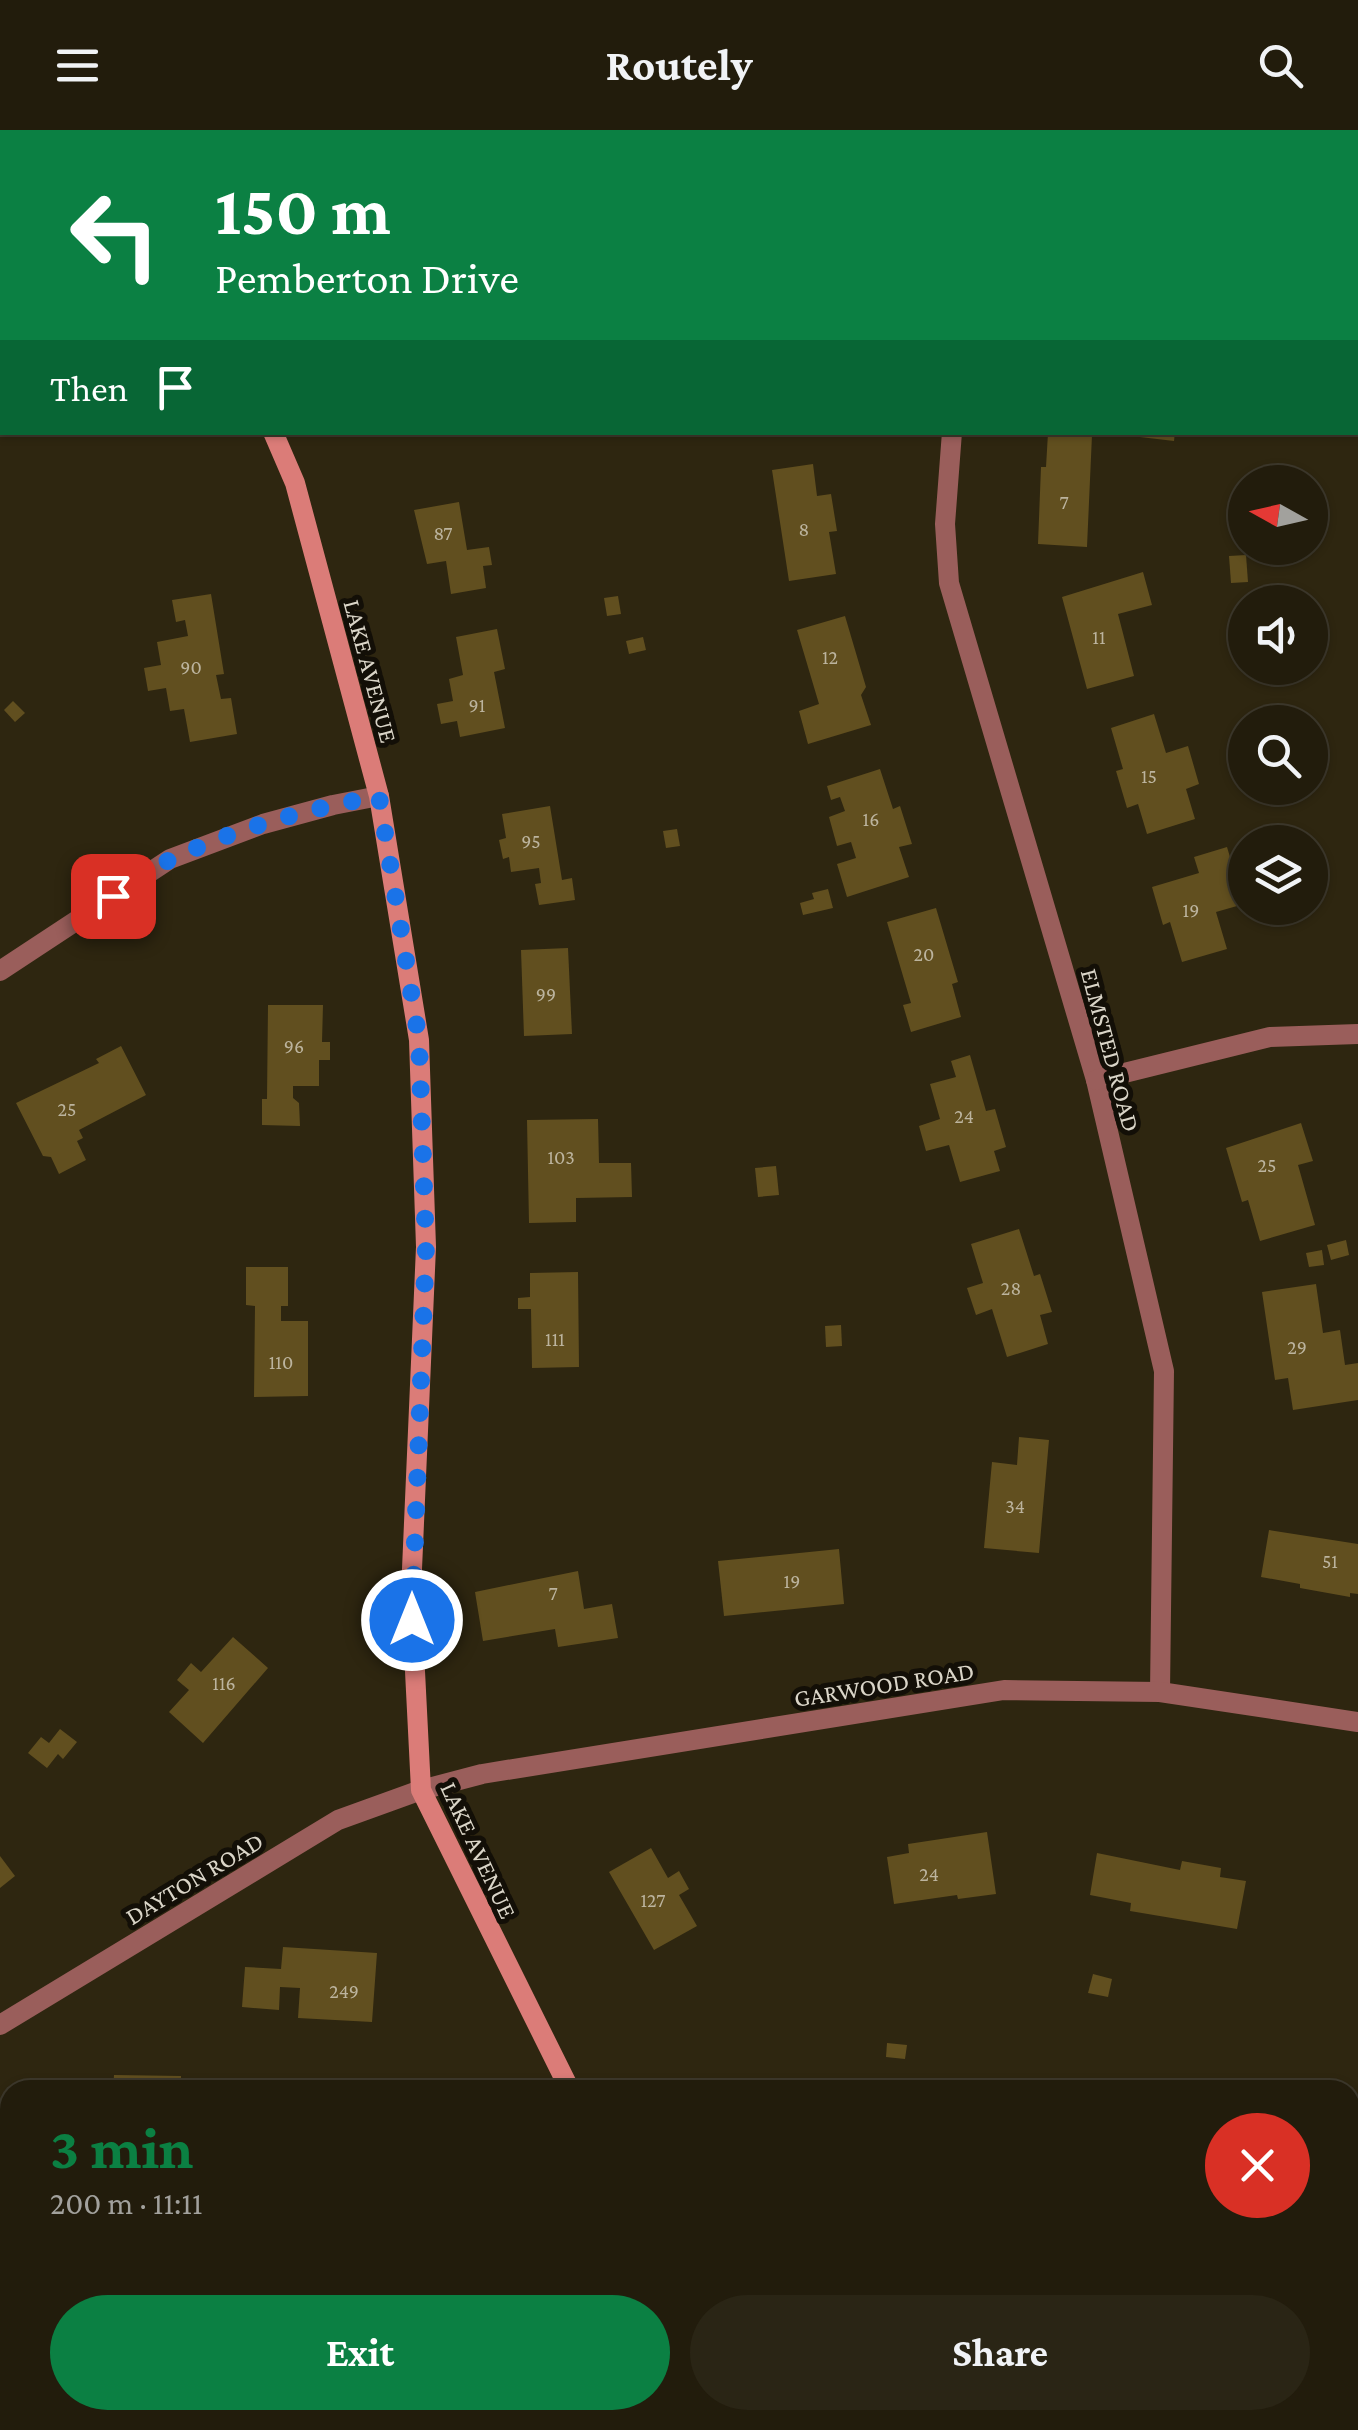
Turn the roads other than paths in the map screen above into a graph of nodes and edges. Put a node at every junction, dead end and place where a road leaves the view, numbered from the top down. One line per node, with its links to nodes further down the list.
1 (275, 435): 3 (street, LAKE AVENUE)
2 (952, 435): 6 (street, ELMSTED ROAD)
3 (379, 796): 4 (street); 9 (street, LAKE AVENUE)
4 (0, 970)
5 (1358, 1034): 6 (street)
6 (1096, 1080): 7 (street, ELMSTED ROAD)
7 (1160, 1692): 8 (street, GARWOOD ROAD); 9 (street, GARWOOD ROAD)
8 (1358, 1722)
9 (421, 1790): 10 (street, DAYTON ROAD); 11 (street, LAKE AVENUE)
10 (0, 2025)
11 (565, 2080)

